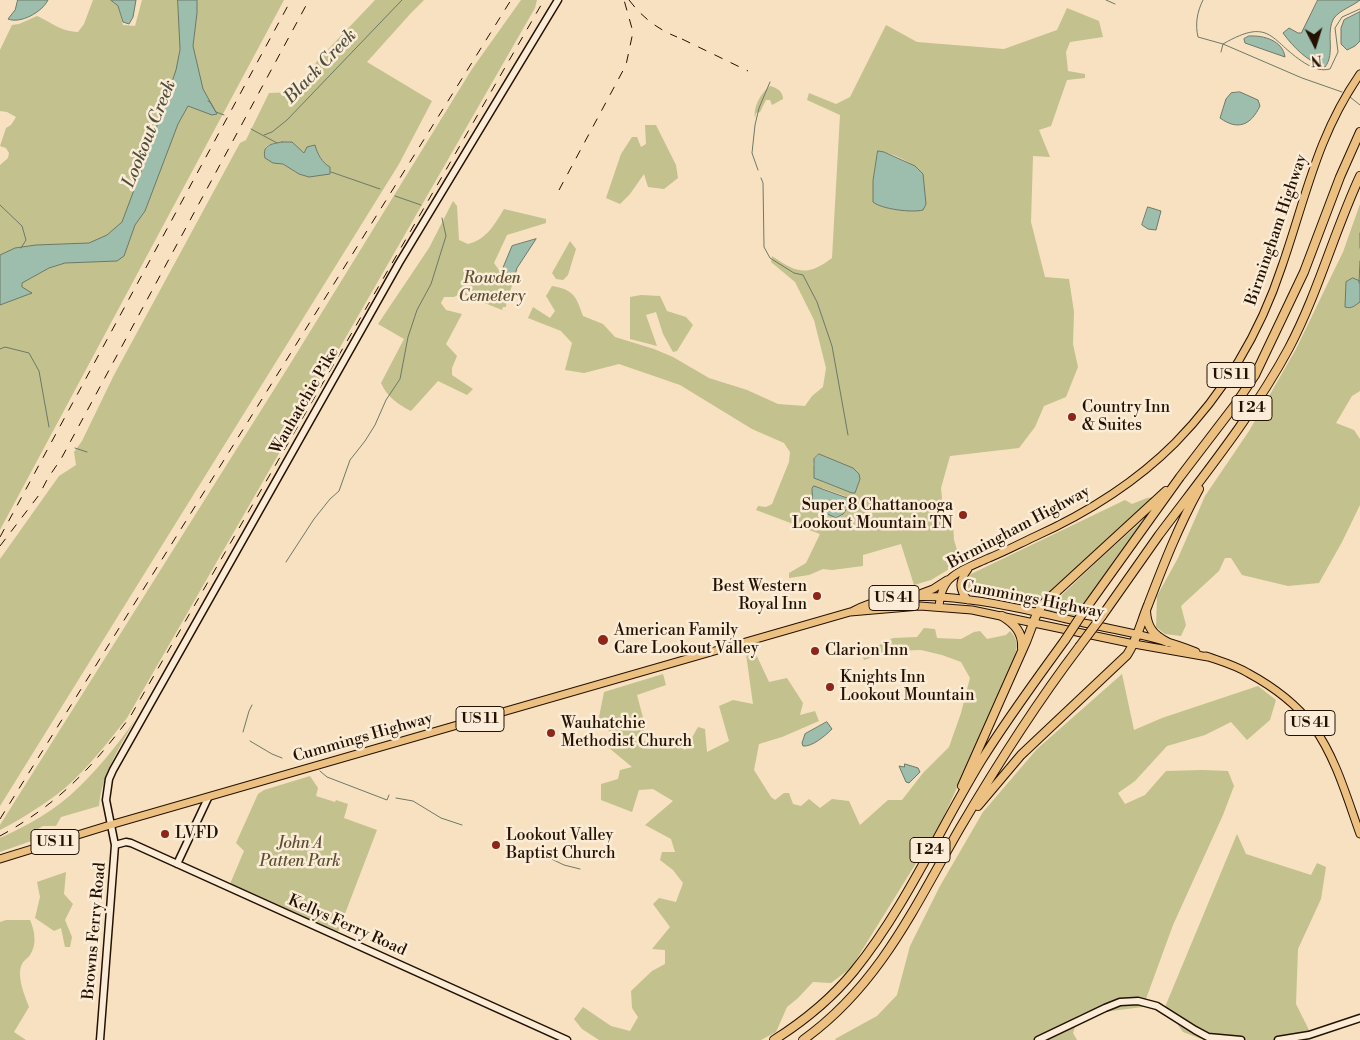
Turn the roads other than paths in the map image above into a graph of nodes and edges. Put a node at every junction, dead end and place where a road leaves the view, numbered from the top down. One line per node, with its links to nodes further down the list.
1 (558, 0): 24 (street, Wauhatchie Pike)
2 (1360, 74): 7 (main road, Birmingham Highway / US 11)
3 (1360, 132): 6 (highway, I 24)
4 (1360, 176): 5 (highway, I 24)
5 (1212, 466): 13 (highway); 25 (highway, I 24, bridge)
6 (1180, 477): 15 (highway); 26 (highway, I 24, bridge)
7 (970, 566): 8 (main road, Birmingham Highway / US 11); 11 (main road)
8 (954, 576): 9 (main road); 10 (main road, Birmingham Highway / US 11)
9 (910, 597): 10 (main road, Cummings Highway / US 41); 14 (main road, Cummings Highway / US 41)
10 (940, 597): 11 (main road, Cummings Highway / US 41); 12 (main road, Birmingham Highway / US 11)
11 (969, 601): 15 (main road, Cummings Highway / US 41)
12 (939, 607): 14 (main road, Cummings Highway / US 41); 16 (main road, Cummings Highway / US 41)
13 (1146, 608): 18 (highway); 19 (highway)
14 (850, 612): 23 (main road, Cummings Highway / US 11)
15 (1037, 613): 17 (highway); 18 (main road, Cummings Highway / US 41)
16 (1002, 616): 17 (main road, Cummings Highway / US 41); 21 (highway)
17 (1034, 622): 20 (main road, Cummings Highway / US 41); 21 (highway)
18 (1137, 635): 19 (main road, Cummings Highway / US 41); 20 (highway)
19 (1167, 642): 22 (main road, Cummings Highway / US 41)
20 (1134, 644): 22 (main road, Cummings Highway / US 41); 25 (highway)
21 (1021, 653): 26 (highway)
22 (1208, 657): 27 (main road, Cummings Highway / US 41)
23 (208, 798): 24 (main road, Cummings Highway / US 11); 30 (street)
24 (110, 826): 28 (street, Browns Ferry Road); 29 (main road, Cummings Highway / US 11)
25 (960, 829): 35 (highway, I 24)
26 (942, 830): 34 (highway, I 24)
27 (1360, 834)
28 (115, 845): 30 (street, Kellys Ferry Road); 32 (street, Browns Ferry Road)
29 (0, 859)
30 (177, 864): 33 (street, Kellys Ferry Road)
31 (1360, 1018): 38 (street)
32 (100, 1040)
33 (567, 1040)
34 (774, 1040)
35 (803, 1040)
36 (1038, 1040): 37 (street)
37 (1241, 1040)
38 (1278, 1040)

